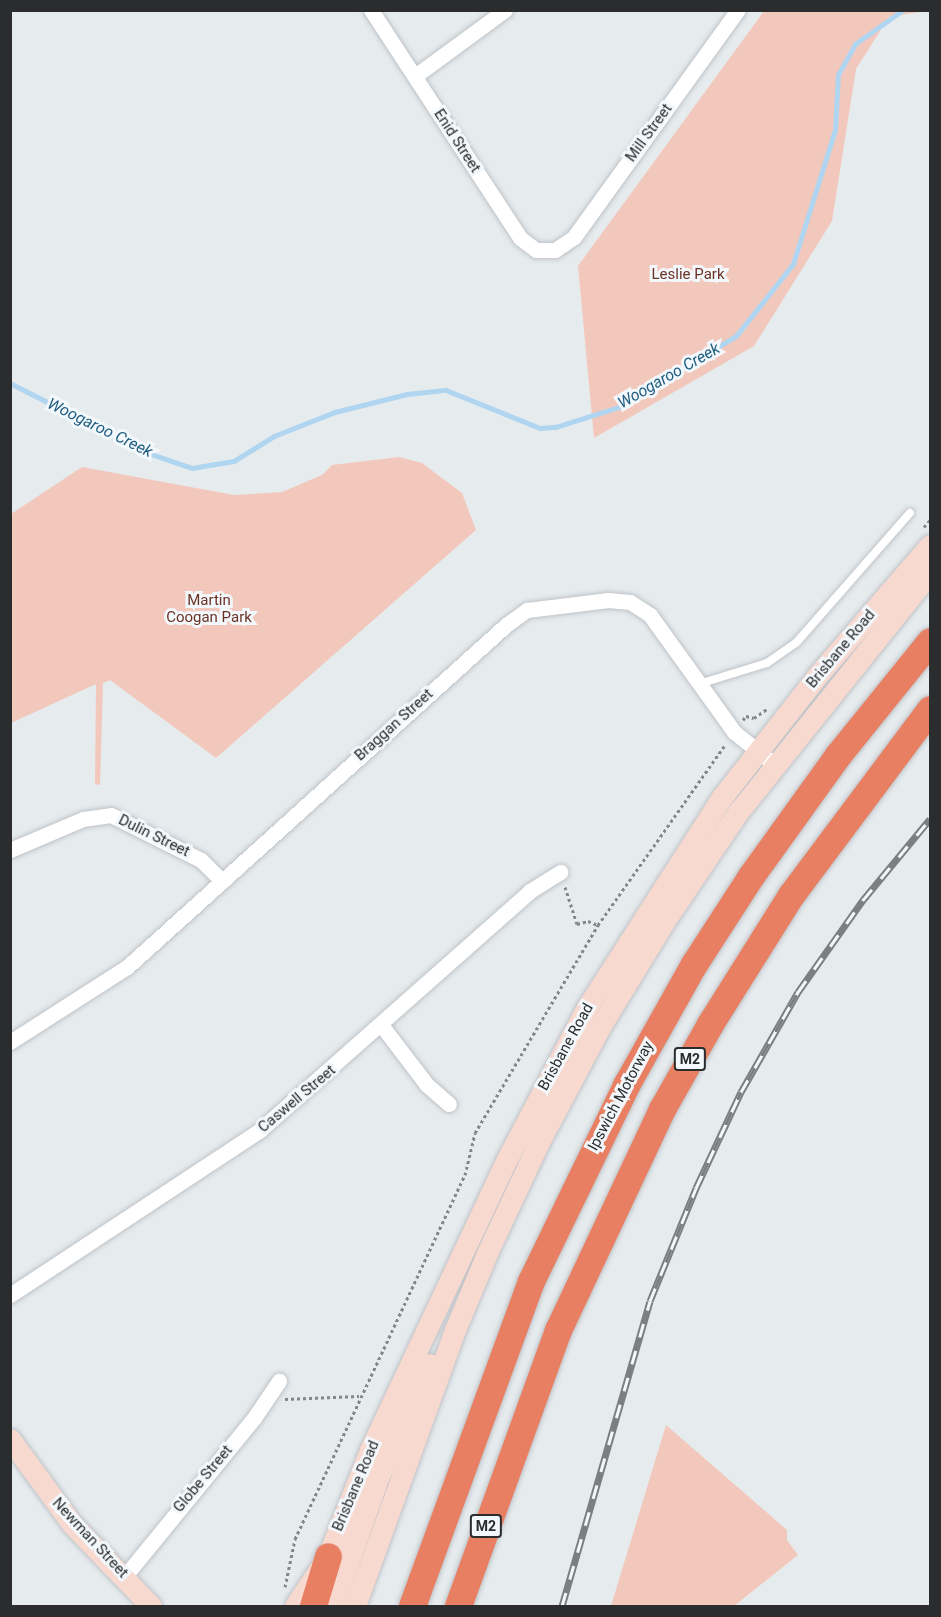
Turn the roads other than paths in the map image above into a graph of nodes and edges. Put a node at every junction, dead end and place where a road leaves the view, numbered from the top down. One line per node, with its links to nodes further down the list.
1 (371, 10): 4 (street, Enid Street)
2 (505, 10): 4 (street)
3 (738, 10): 5 (street, Mill Street)
4 (415, 76): 5 (street, Enid Street)
5 (555, 250)
6 (910, 513): 10 (lane)
7 (930, 545): 12 (main road, Brisbane Road)
8 (930, 573): 12 (main road, Brisbane Road)
9 (930, 640): 30 (highway, Ipswich Motorway)
10 (699, 684): 12 (street, Braggan Street); 15 (street, Braggan Street)
11 (930, 709): 31 (highway, M2)
12 (766, 757): 20 (main road, Brisbane Road); 23 (main road, Brisbane Road)
13 (10, 850): 15 (street, Dulin Street)
14 (561, 872): 16 (street, Caswell Street)
15 (222, 881): 17 (street, Braggan Street)
16 (382, 1026): 18 (street); 19 (street, Caswell Street)
17 (10, 1042)
18 (449, 1104)
19 (10, 1295)
20 (455, 1330): 28 (main road); 29 (main road, Brisbane Road)
21 (279, 1381): 24 (street, Globe Street)
22 (10, 1439): 24 (main road, Newman Street)
23 (328, 1556): 26 (main road, Brisbane Road); 27 (highway)
24 (125, 1576): 25 (main road, Newman Street)
25 (151, 1606)
26 (295, 1606)
27 (313, 1606)
28 (333, 1606)
29 (355, 1606)
30 (412, 1606)
31 (458, 1606)

